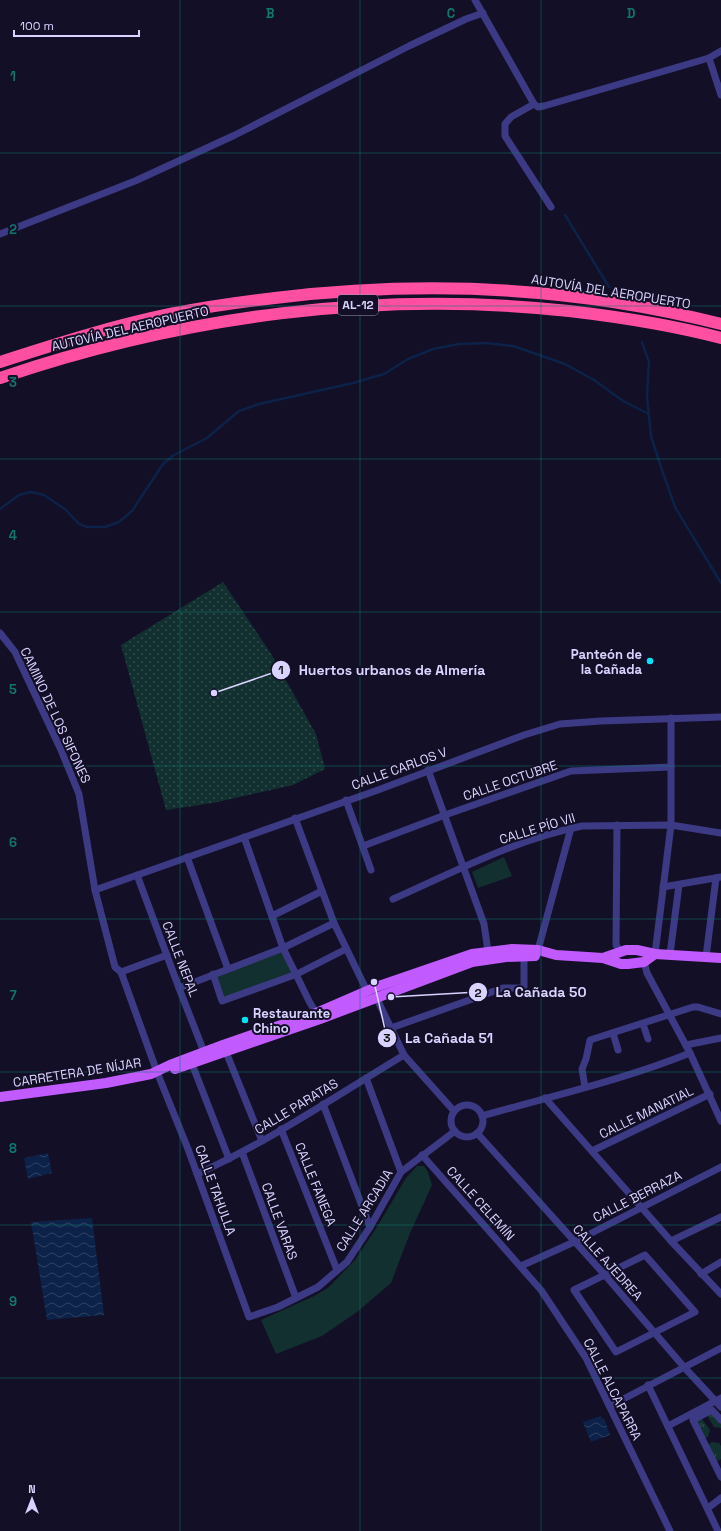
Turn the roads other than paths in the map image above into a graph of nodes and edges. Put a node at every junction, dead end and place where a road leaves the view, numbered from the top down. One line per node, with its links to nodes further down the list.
1 (475, 0): 2 (street)
2 (483, 13): 6 (street); 8 (street)
3 (721, 51): 4 (street)
4 (709, 58): 5 (street); 6 (street)
5 (721, 95)
6 (534, 104): 7 (street)
7 (551, 207)
8 (0, 234)
9 (721, 324): 11 (highway, AUTOVÍA DEL AEROPUERTO / AL-12)
10 (721, 338): 12 (highway, AUTOVÍA DEL AEROPUERTO / AL-12)
11 (0, 362)
12 (0, 378)
13 (0, 633): 34 (street, CAMINO DE LOS SIFONES)
14 (721, 717): 15 (street, CALLE CARLOS V)
15 (671, 718): 16 (street); 17 (street, CALLE CARLOS V)
16 (671, 767): 19 (street, CALLE OCTUBRE); 22 (street)
17 (428, 770): 18 (street, CALLE CARLOS V); 19 (street)
18 (346, 800): 20 (street, CALLE CARLOS V); 26 (street)
19 (445, 815): 26 (street, CALLE OCTUBRE); 28 (street)
20 (295, 818): 25 (street, CALLE CARLOS V); 35 (street)
21 (617, 825): 22 (street, CALLE PÍO VII); 23 (street, CALLE PÍO VII); 48 (street)
22 (671, 825): 24 (street, CALLE PÍO VII); 33 (street)
23 (571, 828): 28 (street, CALLE PÍO VII); 41 (street)
24 (721, 833)
25 (244, 837): 27 (street, CALLE CARLOS V); 37 (street)
26 (363, 846): 29 (street)
27 (187, 857): 30 (street, CALLE CARLOS V); 52 (street)
28 (464, 868): 36 (street, CALLE PÍO VII); 42 (street)
29 (371, 870)
30 (137, 875): 34 (street, CALLE CARLOS V); 45 (street, CALLE NEPAL)
31 (718, 877): 32 (street); 49 (street)
32 (679, 885): 33 (street); 44 (street)
33 (663, 887): 43 (street)
34 (95, 890): 53 (street, CAMINO DE LOS SIFONES)
35 (322, 891): 37 (street); 38 (street)
36 (393, 899)
37 (272, 916): 39 (street)
38 (334, 923): 39 (street); 40 (street)
39 (283, 948): 52 (street); 55 (street)
40 (346, 949): 55 (street); 57 (street)
41 (538, 950): 42 (main road, CARRETERA DE NÍJAR); 46 (main road, CARRETERA DE NÍJAR)
42 (488, 951): 57 (main road, CARRETERA DE NÍJAR)
43 (655, 954): 44 (main road); 50 (main road)
44 (670, 954): 49 (main road)
45 (167, 955): 53 (street); 56 (street, CALLE NEPAL)
46 (556, 955): 47 (main road, CARRETERA DE NÍJAR); 48 (main road, CARRETERA DE NÍJAR)
47 (524, 956): 58 (main road, CARRETERA DE NÍJAR); 63 (street)
48 (620, 956): 50 (main road, CARRETERA DE NÍJAR)
49 (706, 956): 51 (main road)
50 (644, 957): 61 (street)
51 (721, 958)
52 (228, 969): 54 (street)
53 (121, 972): 74 (street, CALLE TAHULLA)
54 (213, 974): 55 (street); 56 (street)
55 (297, 974): 59 (street)
56 (179, 988): 69 (street, CALLE NEPAL)
57 (367, 991): 59 (main road, CARRETERA DE NÍJAR)
58 (376, 997): 63 (street); 70 (main road, CARRETERA DE NÍJAR)
59 (316, 1013): 69 (main road, CARRETERA DE NÍJAR)
60 (721, 1014): 61 (street)
61 (670, 1015): 62 (street); 67 (street)
62 (643, 1024): 64 (street); 66 (street)
63 (391, 1028): 72 (street)
64 (613, 1033): 68 (street); 76 (street)
65 (721, 1038): 67 (street)
66 (648, 1039)
67 (686, 1044): 71 (street)
68 (618, 1050)
69 (204, 1052): 74 (main road, CARRETERA DE NÍJAR)
70 (226, 1052): 73 (main road, CARRETERA DE NÍJAR); 87 (street)
71 (690, 1053): 76 (street); 77 (street)
72 (404, 1054): 75 (street, CALLE PARATAS); 81 (street)
73 (192, 1064): 74 (main road, CARRETERA DE NÍJAR); 91 (street)
74 (157, 1072): 78 (main road, CARRETERA DE NÍJAR); 94 (street, CALLE TAHULLA)
75 (366, 1078): 80 (street, CALLE PARATAS); 93 (street)
76 (585, 1087): 79 (street)
77 (710, 1094): 83 (street); 88 (street, CALLE MANATIAL)
78 (0, 1097)
79 (545, 1098): 82 (street); 88 (street)
80 (323, 1104): 84 (street, CALLE PARATAS); 97 (street)
81 (454, 1112): 82 (street); 85 (street)
82 (482, 1116): 86 (street)
83 (721, 1121)
84 (282, 1129): 87 (street, CALLE PARATAS); 102 (street, CALLE FANEGA)
85 (455, 1132): 86 (street); 90 (street, CALLE ARCADIA)
86 (477, 1133): 99 (street, CALLE AJEDREA)
87 (262, 1141): 89 (street, CALLE PARATAS)
88 (592, 1151): 95 (street)
89 (242, 1152): 91 (street, CALLE PARATAS); 106 (street, CALLE VARAS)
90 (422, 1155): 93 (street, CALLE ARCADIA); 101 (street, CALLE CELEMÍN)
91 (230, 1159): 94 (street, CALLE PARATAS)
92 (721, 1167): 95 (street, CALLE BERRAZA)
93 (401, 1172): 97 (street, CALLE ARCADIA)
94 (197, 1174): 107 (street, CALLE TAHULLA)
95 (642, 1207): 98 (street); 99 (street, CALLE BERRAZA)
96 (721, 1217): 98 (street)
97 (370, 1227): 102 (street, CALLE ARCADIA)
98 (671, 1241): 104 (street)
99 (574, 1242): 101 (street, CALLE BERRAZA); 103 (street, CALLE AJEDREA)
100 (721, 1262): 104 (street)
101 (521, 1266): 113 (street, CALLE ALCAPARRA)
102 (337, 1270): 106 (street, CALLE ARCADIA)
103 (604, 1274): 108 (street, CALLE AJEDREA); 108 (street); 108 (street)
104 (701, 1274): 105 (street)
105 (721, 1294)
106 (296, 1298): 107 (street, CALLE ARCADIA)
107 (249, 1317)
108 (654, 1333): 110 (street, CALLE AJEDREA)
109 (721, 1348): 110 (street)
110 (684, 1367): 111 (street); 112 (street, CALLE AJEDREA)
111 (648, 1385): 113 (street); 116 (street)
112 (718, 1400): 114 (street, CALLE AJEDREA); 116 (street)
113 (610, 1406): 120 (street, CALLE ALCAPARRA)
114 (721, 1407)
115 (721, 1420): 117 (street)
116 (668, 1426): 119 (street)
117 (721, 1477)
118 (721, 1498): 119 (street)
119 (708, 1508): 121 (street)
120 (670, 1531)
121 (718, 1531)

